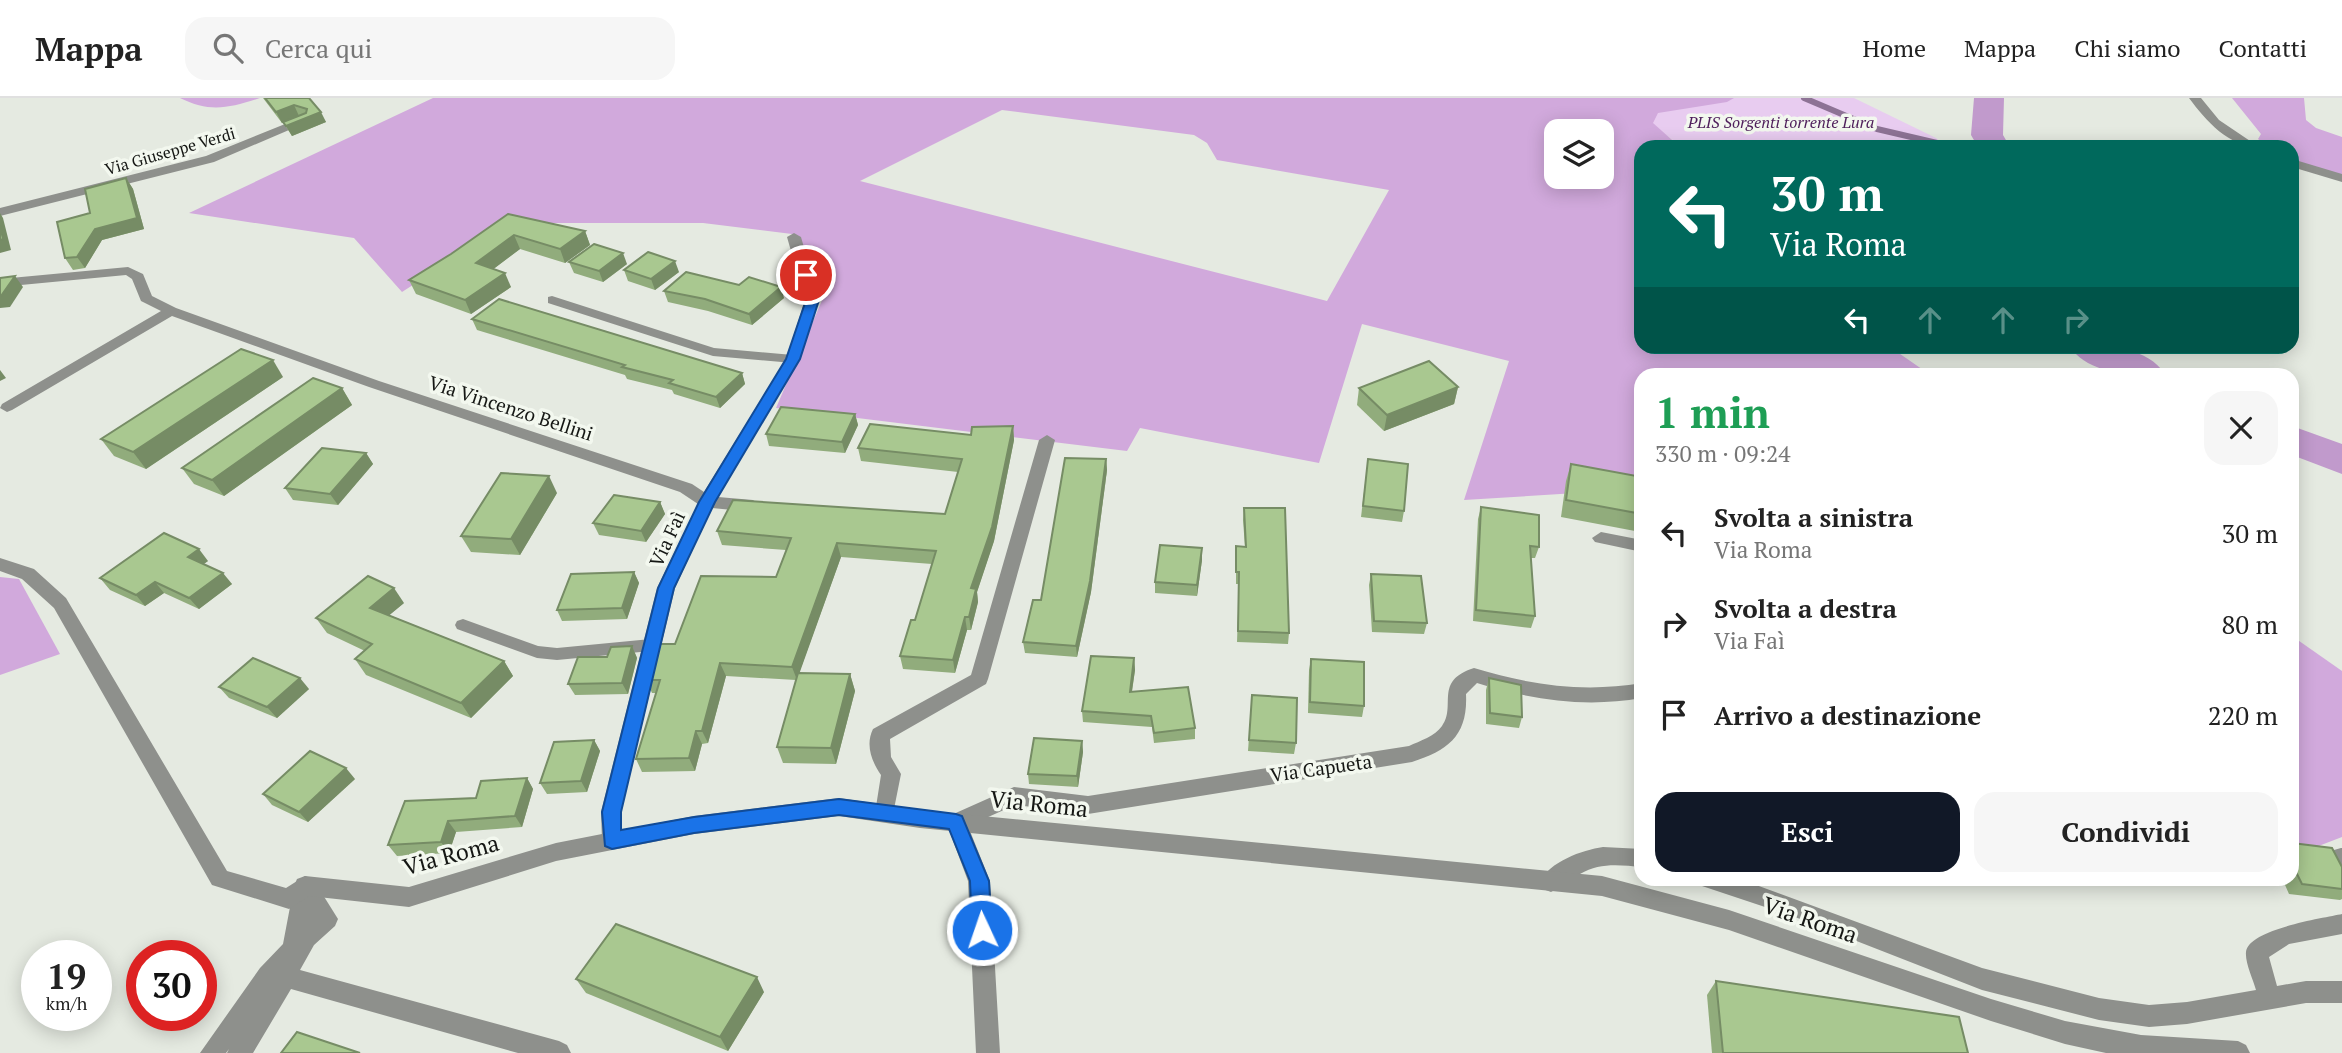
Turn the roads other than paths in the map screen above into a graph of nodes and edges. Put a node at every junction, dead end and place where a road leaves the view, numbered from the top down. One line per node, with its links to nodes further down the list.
1 (2196, 98): 3 (street)
2 (304, 121): 6 (street, Via Giuseppe Verdi)
3 (2242, 140)
4 (2299, 165): 5 (street)
5 (2342, 178)
6 (0, 212)
7 (794, 237): 11 (street, Via Faì)
8 (0, 283): 10 (street)
9 (552, 300): 11 (lane)
10 (165, 308): 12 (street); 14 (street, Via Vincenzo Bellini)
11 (793, 359): 14 (street, Via Faì)
12 (7, 407)
13 (1047, 440): 22 (street)
14 (707, 502): 15 (street, Via Vincenzo Bellini); 20 (street, Via Faì)
15 (776, 508)
16 (1601, 538): 17 (street)
17 (1634, 544)
18 (0, 564): 27 (street, Via Roma)
19 (463, 625): 20 (lane)
20 (651, 645): 24 (street, Via Faì)
21 (1634, 692): 23 (street, Via Capueta)
22 (885, 813): 23 (street, Via Roma); 24 (street, Via Roma)
23 (956, 822): 26 (street, Via Roma); 36 (street)
24 (612, 840): 27 (street, Via Roma)
25 (1634, 857): 26 (street)
26 (1551, 882): 37 (street, Via Roma)
27 (305, 886): 30 (street); 33 (street)
28 (1731, 886): 32 (street)
29 (2342, 924): 32 (street)
30 (286, 977): 34 (street); 35 (street)
31 (2342, 992): 32 (street)
32 (2269, 999)
33 (212, 1053)
34 (239, 1053)
35 (559, 1053)
36 (988, 1053)
37 (2238, 1053)

